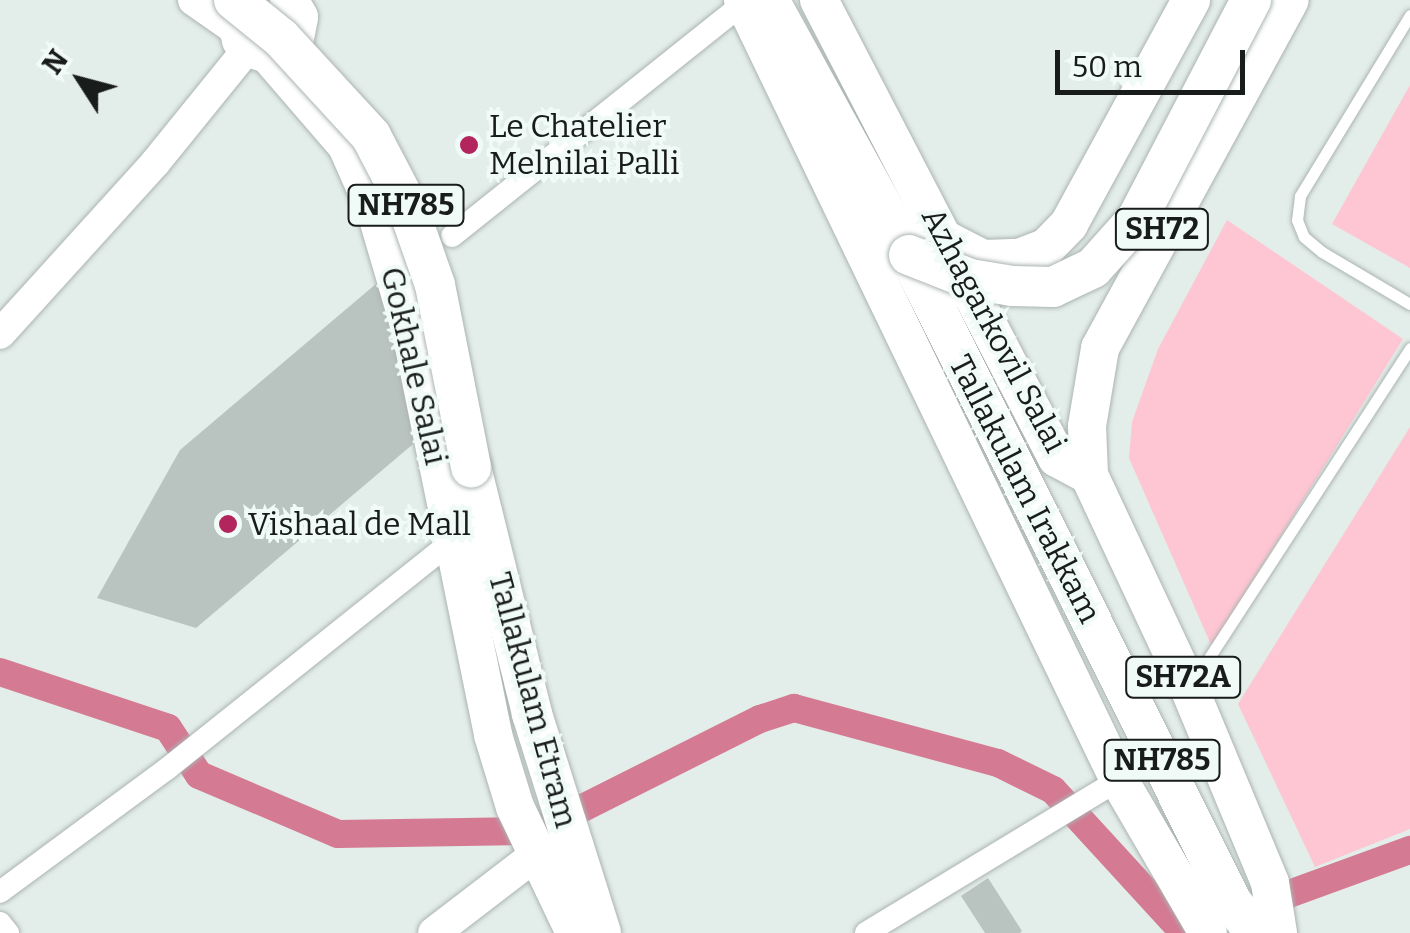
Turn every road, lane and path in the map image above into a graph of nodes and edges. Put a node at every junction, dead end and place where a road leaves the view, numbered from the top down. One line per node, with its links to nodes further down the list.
1 (194, 0): 10 (main road)
2 (328, 0): 8 (main road)
3 (819, 0): 12 (main road, Azhagarkovil Salai / SH72A)
4 (1191, 0): 12 (main road, SH72)
5 (1251, 0): 12 (highway, bridge)
6 (1290, 0): 16 (main road, SH72)
7 (752, 1): 11 (street); 12 (highway, NH785); 19 (main road)
8 (294, 14): 10 (main road)
9 (1410, 15): 13 (lane)
10 (246, 26): 14 (street); 17 (main road, Gokhale Salai); 27 (highway, Tallakulam Etram / NH785, bridge)
11 (452, 236)
12 (927, 247): 16 (main road, Azhagarkovil Salai / SH72A); 22 (highway, Tallakulam Irakkam / NH785)
13 (1410, 304)
14 (0, 334)
15 (1410, 348): 18 (lane)
16 (1089, 475): 18 (main road, Azhagarkovil Salai / SH72A)
17 (452, 541): 20 (main road, Gokhale Salai); 21 (street)
18 (1188, 688): 22 (main road, Azhagarkovil Salai / SH72A)
19 (1105, 788): 22 (main road); 28 (street)
20 (528, 834): 25 (main road); 26 (main road, Gokhale Salai)
21 (0, 892)
22 (1244, 916)
23 (0, 923): 24 (street)
24 (8, 933)
25 (434, 933)
26 (576, 933)
27 (601, 933)
28 (866, 933)

